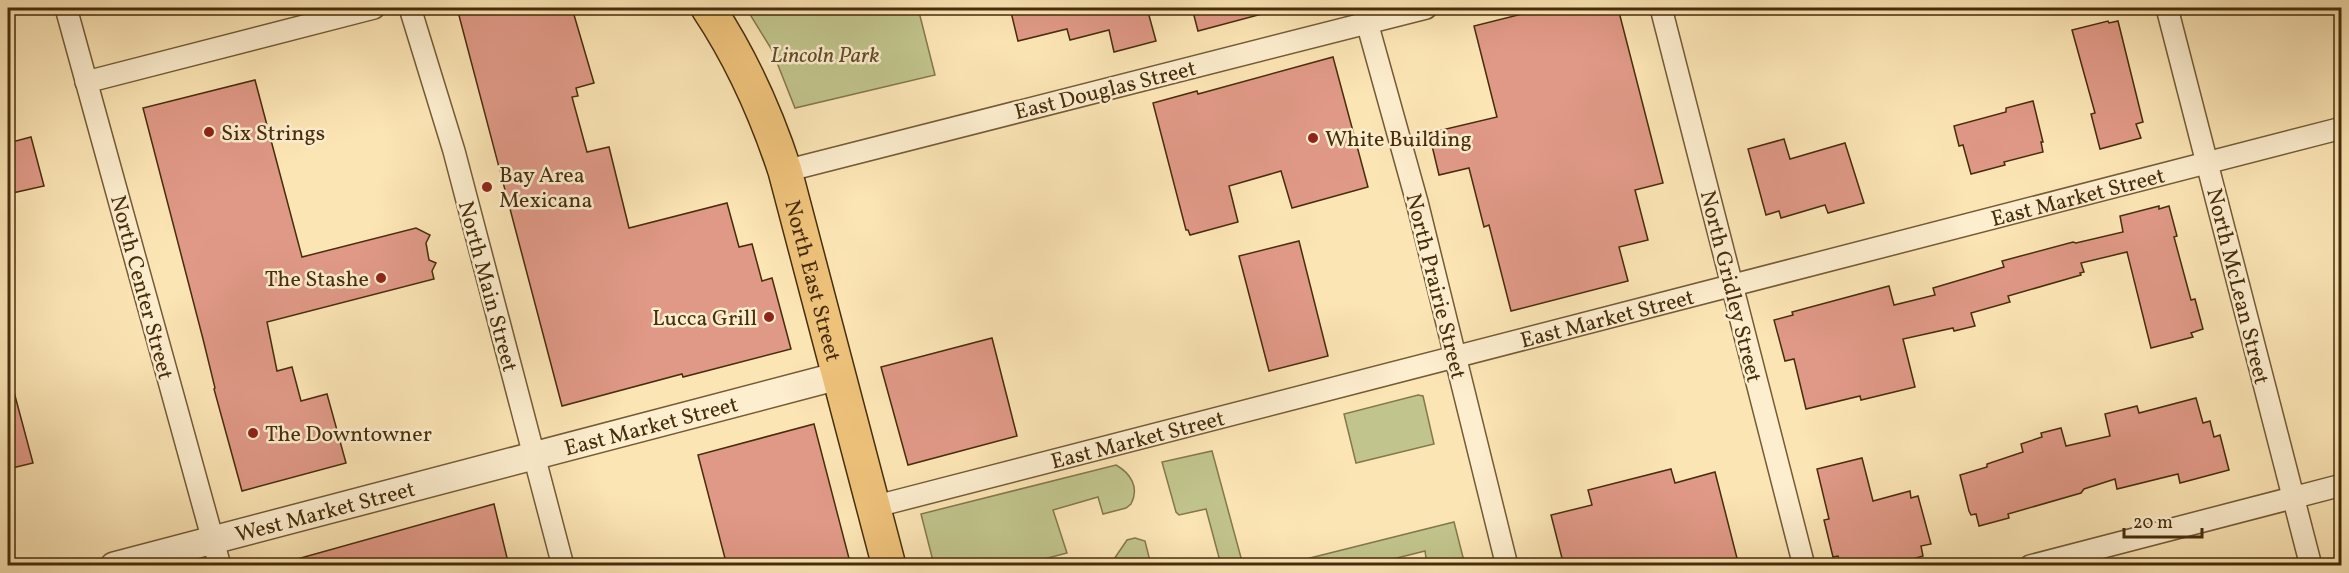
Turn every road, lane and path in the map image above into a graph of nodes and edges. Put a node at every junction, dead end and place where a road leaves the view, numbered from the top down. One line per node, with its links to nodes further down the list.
1 (66, 8): 9 (street, North Center Street)
2 (374, 8): 9 (street)
3 (410, 8): 16 (street, North Main Street)
4 (708, 8): 12 (main road, North East Street)
5 (1426, 8): 8 (street, East Douglas Street)
6 (1661, 8): 13 (street, North Gridley Street)
7 (2167, 8): 11 (street, North McLean Street)
8 (1364, 15): 12 (street, East Douglas Street); 14 (street, North Prairie Street)
9 (86, 82): 20 (street, North Center Street)
10 (2342, 128): 11 (street, East Market Street)
11 (2208, 162): 13 (street, East Market Street); 18 (street, North McLean Street)
12 (785, 171): 15 (main road, North East Street)
13 (1731, 285): 14 (street, East Market Street); 25 (street, North Gridley Street)
14 (1455, 356): 19 (street, East Market Street); 24 (street, North Prairie Street)
15 (838, 376): 16 (street, East Market Street); 19 (main road, North East Street)
16 (534, 456): 20 (street, West Market Street); 22 (street, North Main Street)
17 (2342, 484): 18 (street)
18 (2293, 496): 26 (street); 27 (street, North McLean Street)
19 (873, 507): 23 (main road, North East Street)
20 (216, 553): 21 (street, West Market Street)
21 (114, 566)
22 (563, 566)
23 (889, 566)
24 (1507, 566)
25 (1804, 566)
26 (2030, 566)
27 (2311, 566)

